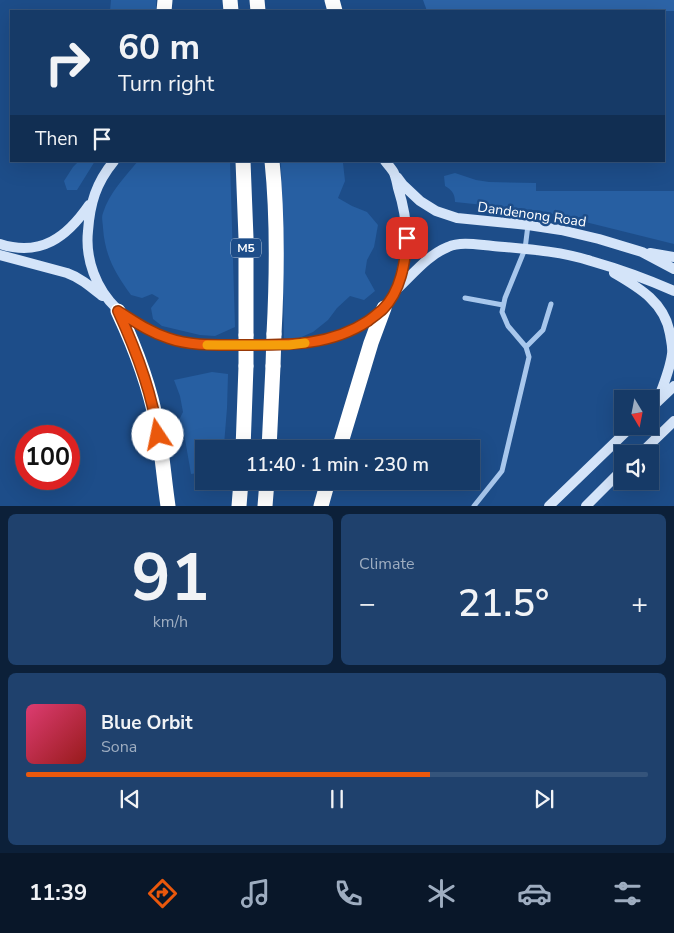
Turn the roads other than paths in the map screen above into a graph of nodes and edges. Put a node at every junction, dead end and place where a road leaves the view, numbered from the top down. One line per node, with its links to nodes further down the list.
1 (113, 162): 6 (main road)
2 (243, 162): 28 (highway, M5, bridge)
3 (272, 162): 29 (highway, M5, bridge)
4 (386, 162): 5 (main road)
5 (394, 174): 7 (main road, Dandenong Road); 15 (main road)
6 (92, 201): 8 (main road); 20 (main road)
7 (528, 225): 9 (street); 10 (main road, Dandenong Road)
8 (0, 244)
9 (525, 249): 13 (main road); 15 (main road); 19 (street)
10 (642, 252): 12 (main road); 14 (main road, Dandenong Road)
11 (0, 256): 20 (main road)
12 (674, 257)
13 (594, 262): 16 (main road); 24 (main road)
14 (674, 269)
15 (398, 289): 21 (main road)
16 (674, 291)
17 (465, 298): 19 (street)
18 (551, 304): 22 (street)
19 (504, 305): 22 (street)
20 (113, 306): 21 (main road); 36 (highway)
21 (384, 308): 30 (highway)
22 (526, 347): 40 (street)
23 (674, 386): 25 (main road)
24 (659, 393)
25 (659, 401)
26 (674, 421): 31 (main road)
27 (623, 435): 41 (main road)
28 (243, 440)
29 (269, 440)
30 (342, 440)
31 (649, 445)
32 (614, 478): 42 (main road)
33 (241, 490): 37 (highway)
34 (266, 490): 38 (highway)
35 (325, 490): 39 (highway)
36 (168, 506)
37 (240, 506)
38 (265, 506)
39 (321, 506)
40 (474, 506)
41 (549, 506)
42 (586, 506)

